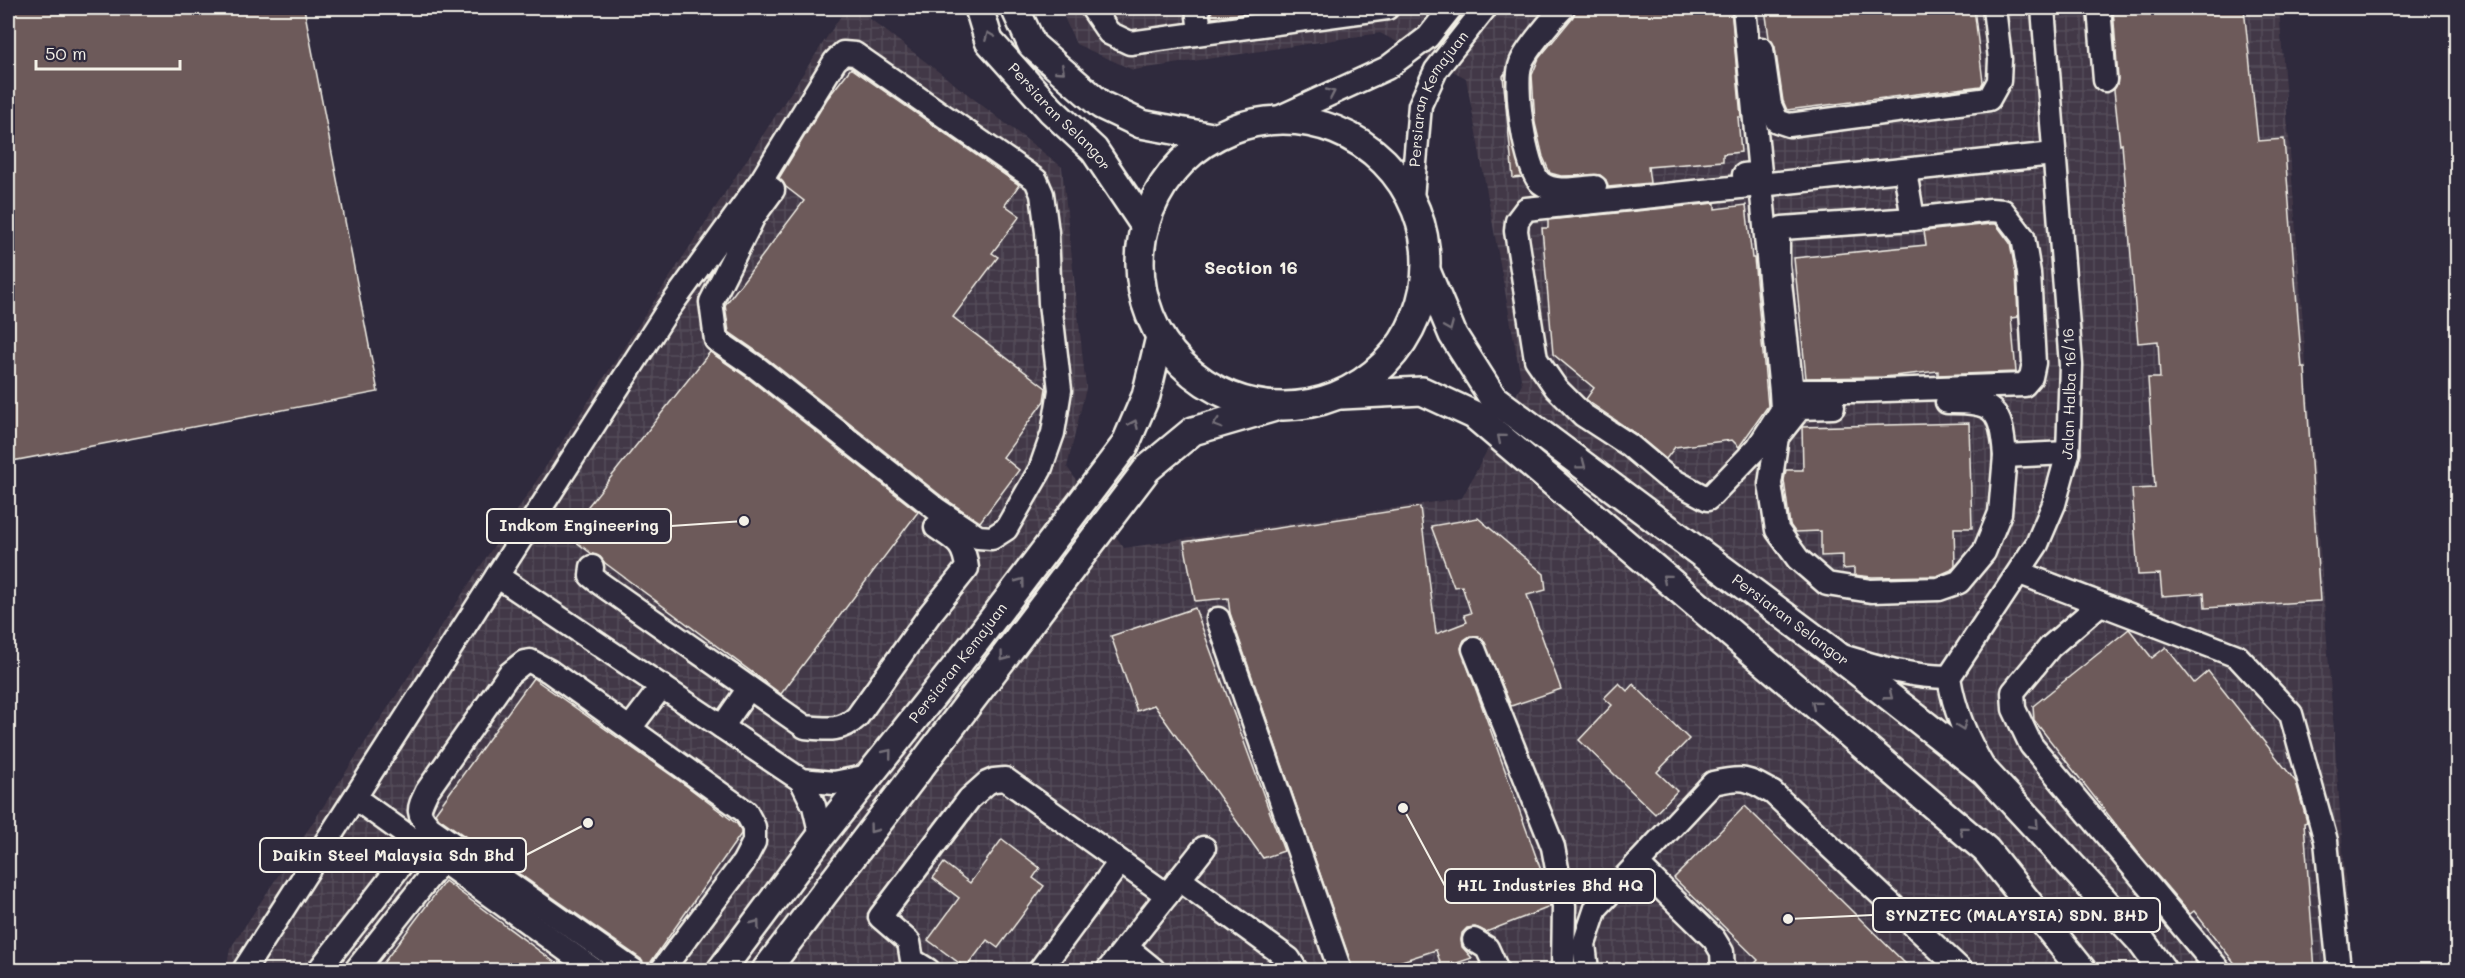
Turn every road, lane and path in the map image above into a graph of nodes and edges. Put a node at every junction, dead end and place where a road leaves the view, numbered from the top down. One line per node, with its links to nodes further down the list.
1 (979, 8): 24 (main road, Persiaran Selangor, one-way to 1)
2 (1015, 8): 17 (main road, Persiaran Selangor, one-way to 17)
3 (1092, 8): 14 (street)
4 (1197, 8): 14 (street)
5 (1387, 8): 14 (street)
6 (1451, 8): 16 (street, Persiaran Kemajuan, one-way to 6)
7 (1485, 8): 22 (street, Persiaran Kemajuan)
8 (1563, 8): 20 (street)
9 (1744, 8): 20 (street)
10 (1757, 8): 11 (street)
11 (1994, 8)
12 (2043, 8): 18 (street, Jalan Halba 16/16)
13 (2099, 8): 15 (street)
14 (1200, 33)
15 (2104, 80)
16 (1278, 118): 17 (main road); 22 (main road)
17 (1212, 137): 24 (main road)
18 (2054, 154): 19 (street); 29 (street, Jalan Halba 16/16)
19 (1905, 171): 20 (street); 23 (street)
20 (1760, 179): 20 (street)
21 (760, 181): 21 (street); 34 (street)
22 (1412, 198): 25 (main road)
23 (1913, 219): 23 (street)
24 (1144, 226): 26 (main road)
25 (1427, 273): 27 (main road); 38 (main road, Persiaran Selangor, one-way to 38)
26 (1160, 337): 28 (main road); 45 (main road, Persiaran Kemajuan, one-way to 26)
27 (1342, 395): 28 (main road); 76 (main road, one-way to 27)
28 (1273, 407): 65 (main road, one-way to 65)
29 (2068, 453): 30 (street); 33 (street, Jalan Halba 16/16)
30 (2005, 456): 30 (street)
31 (927, 522): 41 (street)
32 (592, 567): 41 (street)
33 (2020, 573): 35 (street); 39 (street, Jalan Halba 16/16)
34 (497, 576): 40 (street); 47 (street)
35 (2100, 604): 78 (street); 79 (street)
36 (1218, 619): 70 (street)
37 (1474, 649): 72 (street)
38 (1833, 652): 39 (street); 44 (main road, Persiaran Selangor, one-way to 44)
39 (1949, 677): 44 (street, one-way to 44)
40 (662, 686): 42 (street); 43 (street)
41 (749, 688): 42 (street)
42 (722, 727): 46 (street)
43 (630, 728): 49 (street); 63 (street)
44 (1985, 772): 77 (main road, Persiaran Selangor, one-way to 77)
45 (869, 776): 46 (street); 48 (main road, Persiaran Kemajuan)
46 (801, 780): 48 (street)
47 (355, 798): 49 (street); 58 (street)
48 (821, 836): 64 (main road, Persiaran Kemajuan, one-way to 48)
49 (423, 837): 52 (street); 59 (street); 62 (street)
50 (1204, 848): 54 (street)
51 (1120, 861): 54 (street); 66 (street); 67 (street)
52 (441, 862): 60 (street); 61 (street)
53 (1637, 864): 73 (street); 74 (street); 75 (street)
54 (1173, 887): 56 (street); 69 (street)
55 (1474, 940): 71 (street)
56 (1126, 947): 57 (street); 68 (street)
57 (1153, 969)
58 (244, 970)
59 (319, 970)
60 (356, 970)
61 (594, 970)
62 (633, 970)
63 (662, 970)
64 (721, 970)
65 (766, 970)
66 (928, 970)
67 (1040, 970)
68 (1108, 970)
69 (1296, 970)
70 (1340, 970)
71 (1497, 970)
72 (1563, 970)
73 (1587, 970)
74 (1723, 970)
75 (1960, 970)
76 (2082, 970)
77 (2162, 970)
78 (2219, 970)
79 (2339, 970)

